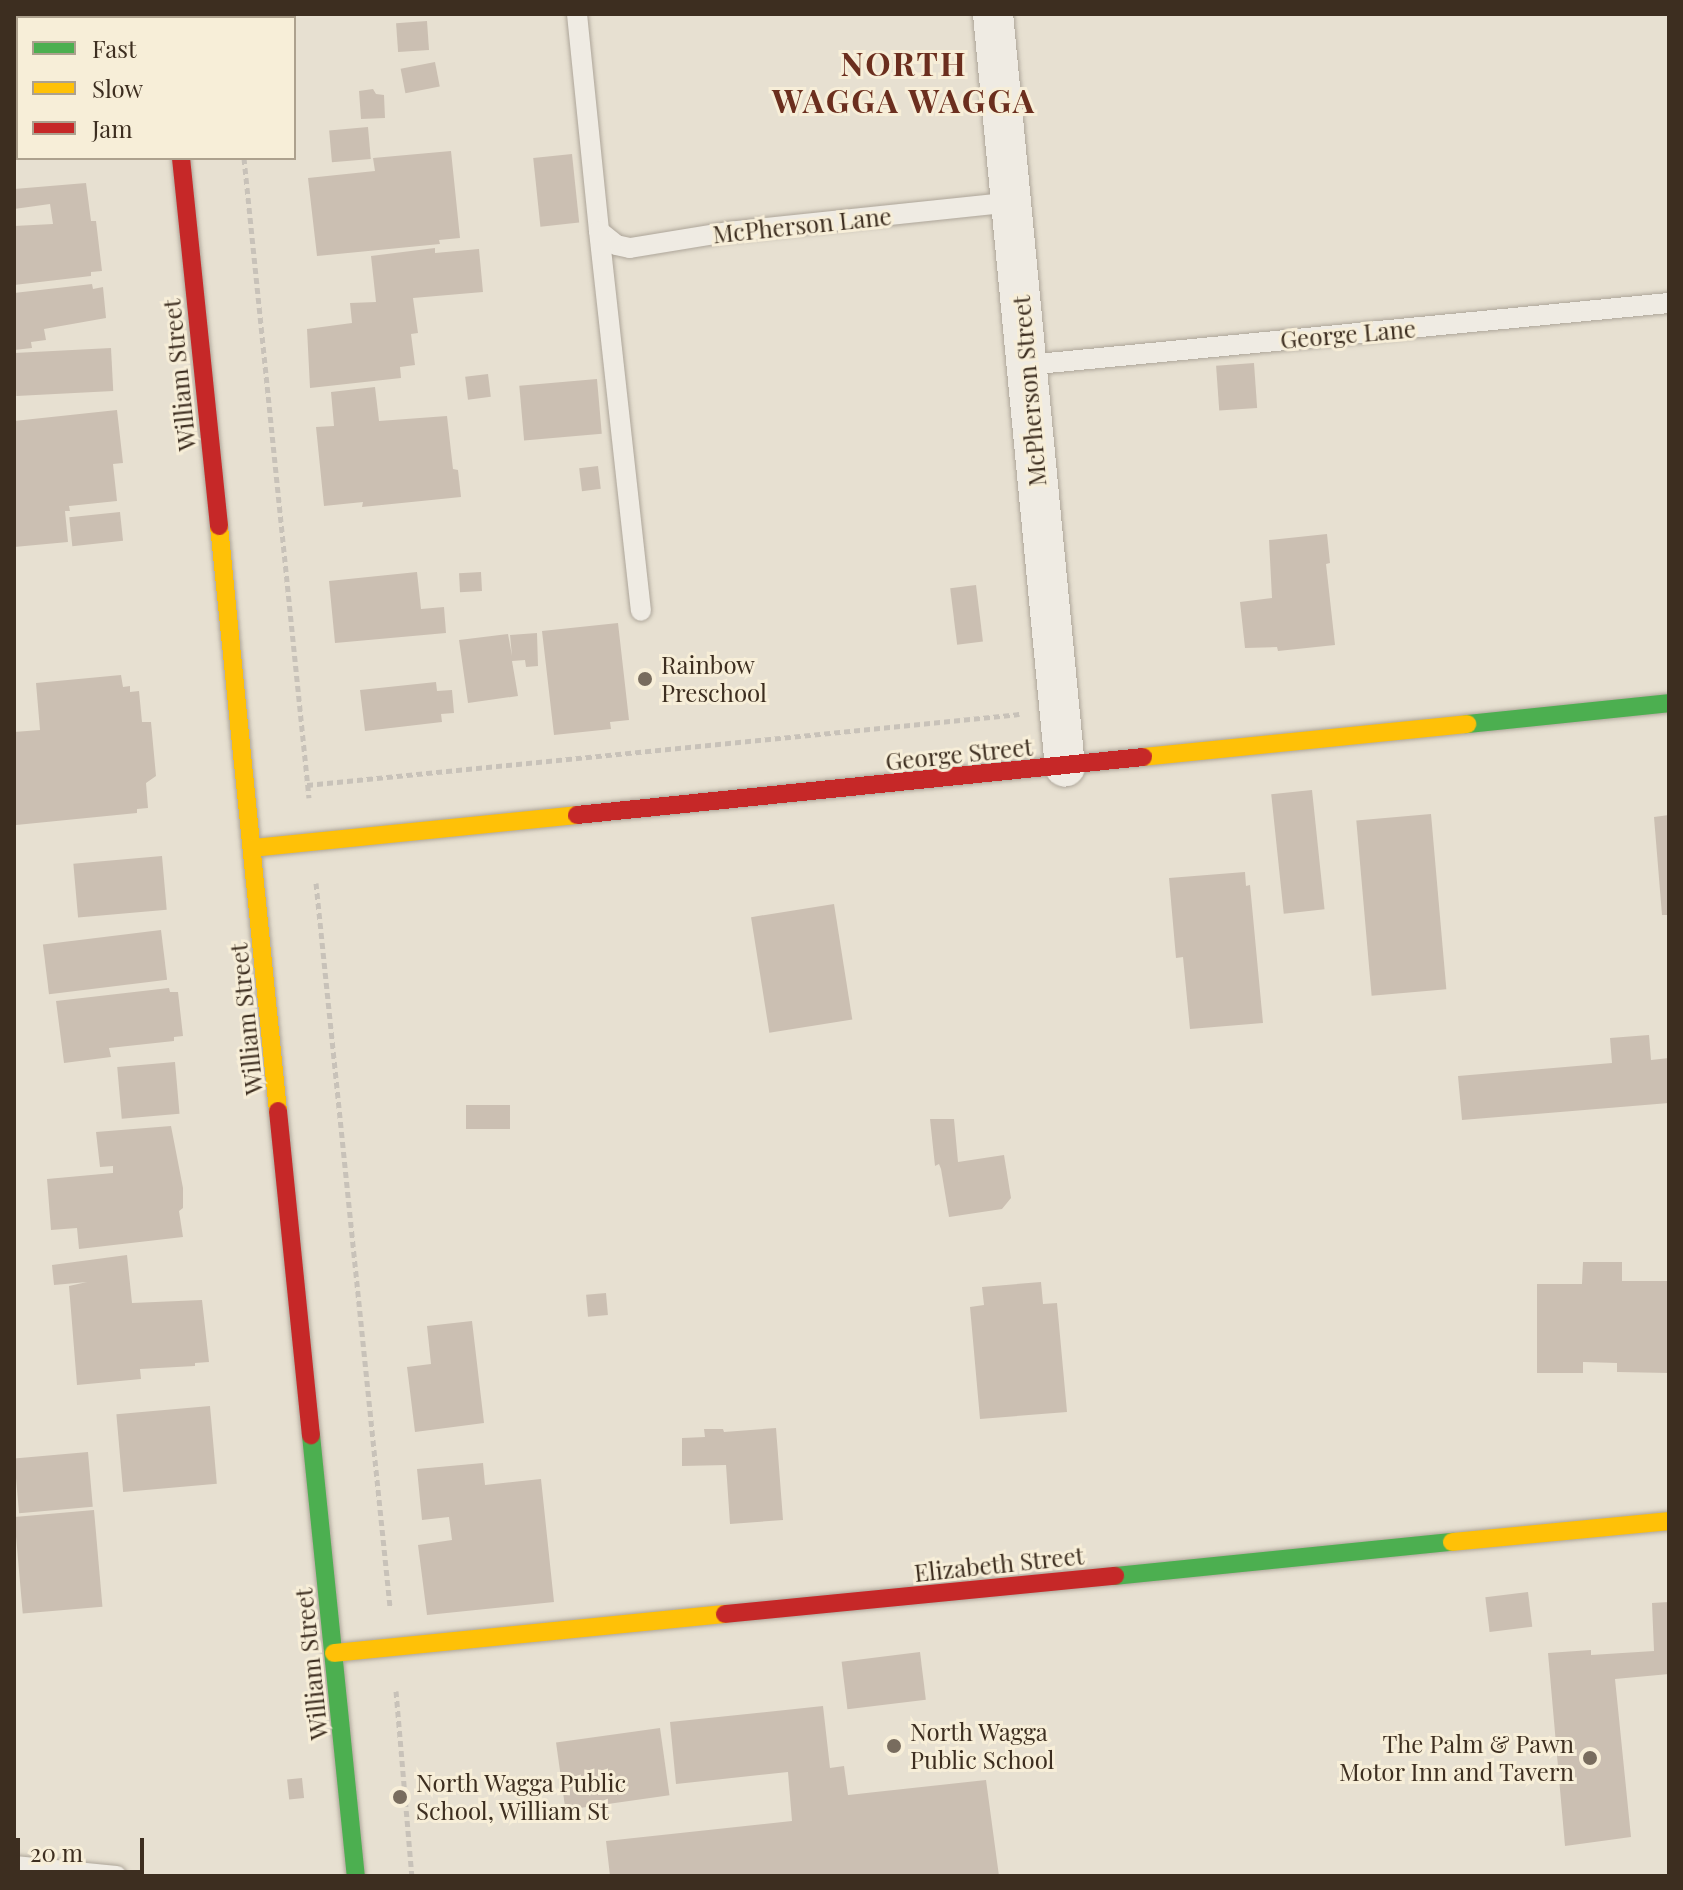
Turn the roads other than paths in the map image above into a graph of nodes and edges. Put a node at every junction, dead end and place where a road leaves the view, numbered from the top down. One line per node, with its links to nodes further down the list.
1 (577, 14): 5 (lane)
2 (993, 14): 4 (street, McPherson Street)
3 (181, 160): 11 (street, William Street)
4 (1012, 202): 5 (lane, McPherson Lane); 7 (street, McPherson Street)
5 (599, 231): 8 (lane)
6 (1669, 303): 7 (lane, George Lane)
7 (1027, 365): 10 (street, McPherson Street)
8 (641, 611)
9 (1669, 703): 10 (street, George Street)
10 (1065, 767): 11 (street, George Street)
11 (253, 848): 13 (street, William Street)
12 (1669, 1521): 13 (street, Elizabeth Street)
13 (334, 1653): 16 (street, William Street)
14 (14, 1866): 15 (lane)
15 (117, 1876)
16 (356, 1876)

